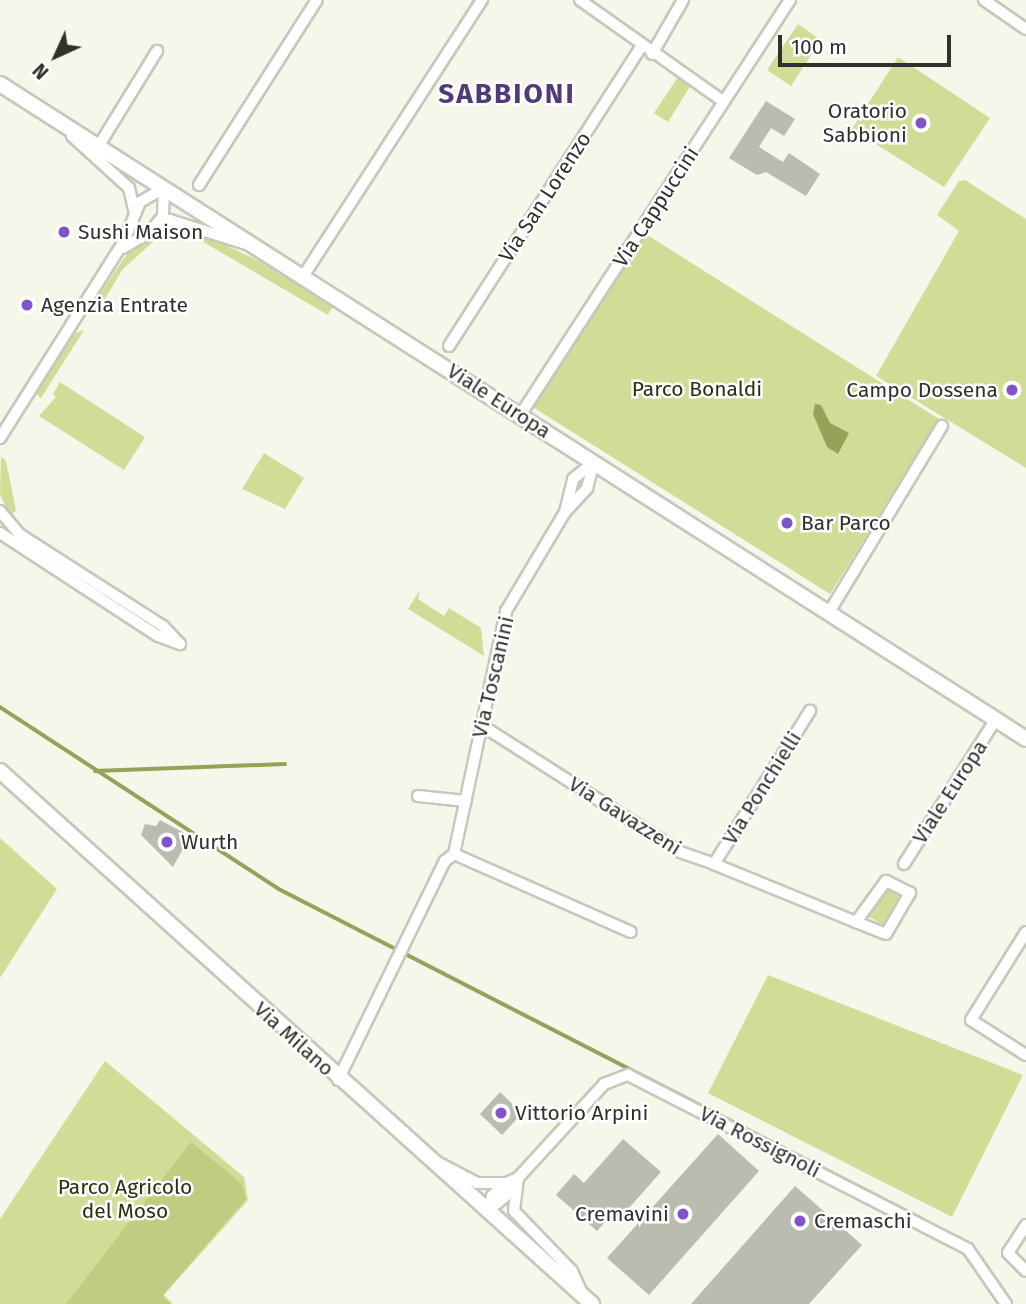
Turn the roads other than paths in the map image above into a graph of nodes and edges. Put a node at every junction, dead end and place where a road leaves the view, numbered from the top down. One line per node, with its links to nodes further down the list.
1 (317, 0): 15 (street)
2 (482, 0): 21 (street)
3 (580, 0): 8 (street)
4 (683, 0): 10 (street)
5 (790, 0): 12 (street, Via Cappuccini)
6 (984, 0): 7 (street)
7 (1026, 29)
8 (641, 47): 10 (street); 22 (street, Via San Lorenzo)
9 (157, 51): 14 (street)
10 (652, 54): 12 (street)
11 (0, 84): 13 (street, Viale Europa)
12 (724, 102): 23 (street, Via Cappuccini)
13 (58, 122): 14 (street, Viale Europa); 17 (street)
14 (98, 147): 16 (street, Viale Europa)
15 (200, 185)
16 (164, 188): 17 (street); 18 (street); 19 (street, Viale Europa)
17 (135, 213): 20 (street)
18 (155, 226): 19 (street); 20 (street)
19 (258, 246): 21 (street, Viale Europa)
20 (116, 255): 25 (street)
21 (304, 275): 23 (street, Viale Europa)
22 (449, 346)
23 (521, 414): 26 (street, Viale Europa)
24 (942, 426): 34 (street)
25 (0, 438)
26 (594, 462): 28 (street, Via Toscanini); 28 (street, Via Toscanini); 34 (street, Viale Europa)
27 (0, 511): 30 (street)
28 (565, 512): 37 (street, Via Toscanini)
29 (0, 533): 31 (street)
30 (70, 565): 31 (street); 32 (street)
31 (62, 576): 33 (street)
32 (102, 586): 33 (street); 33 (street)
33 (95, 597)
34 (828, 614): 36 (street, Viale Europa)
35 (810, 711): 43 (street, Via Ponchielli)
36 (996, 719): 38 (street, Viale Europa); 44 (street, Viale Europa)
37 (481, 725): 41 (street, Via Toscanini); 43 (street, Via Gavazzeni)
38 (1026, 739)
39 (0, 771): 49 (street, Via Milano)
40 (418, 796): 41 (street)
41 (466, 801): 42 (street, Via Toscanini)
42 (454, 854): 46 (street); 49 (street, Via Toscanini)
43 (714, 864): 45 (street, Via Gavazzeni)
44 (904, 864)
45 (856, 922): 45 (street, Via Gavazzeni)
46 (631, 932)
47 (1026, 932): 48 (street)
48 (1026, 1055)
49 (338, 1080): 50 (street, Via Milano)
50 (432, 1160): 51 (street); 52 (street, Via Milano)
51 (513, 1183): 52 (street, Via Rossignoli); 55 (street); 56 (street, Via Rossignoli)
52 (489, 1210): 55 (street, Via Milano)
53 (1026, 1225): 54 (street)
54 (1026, 1270)
55 (587, 1299)
56 (1006, 1304)

